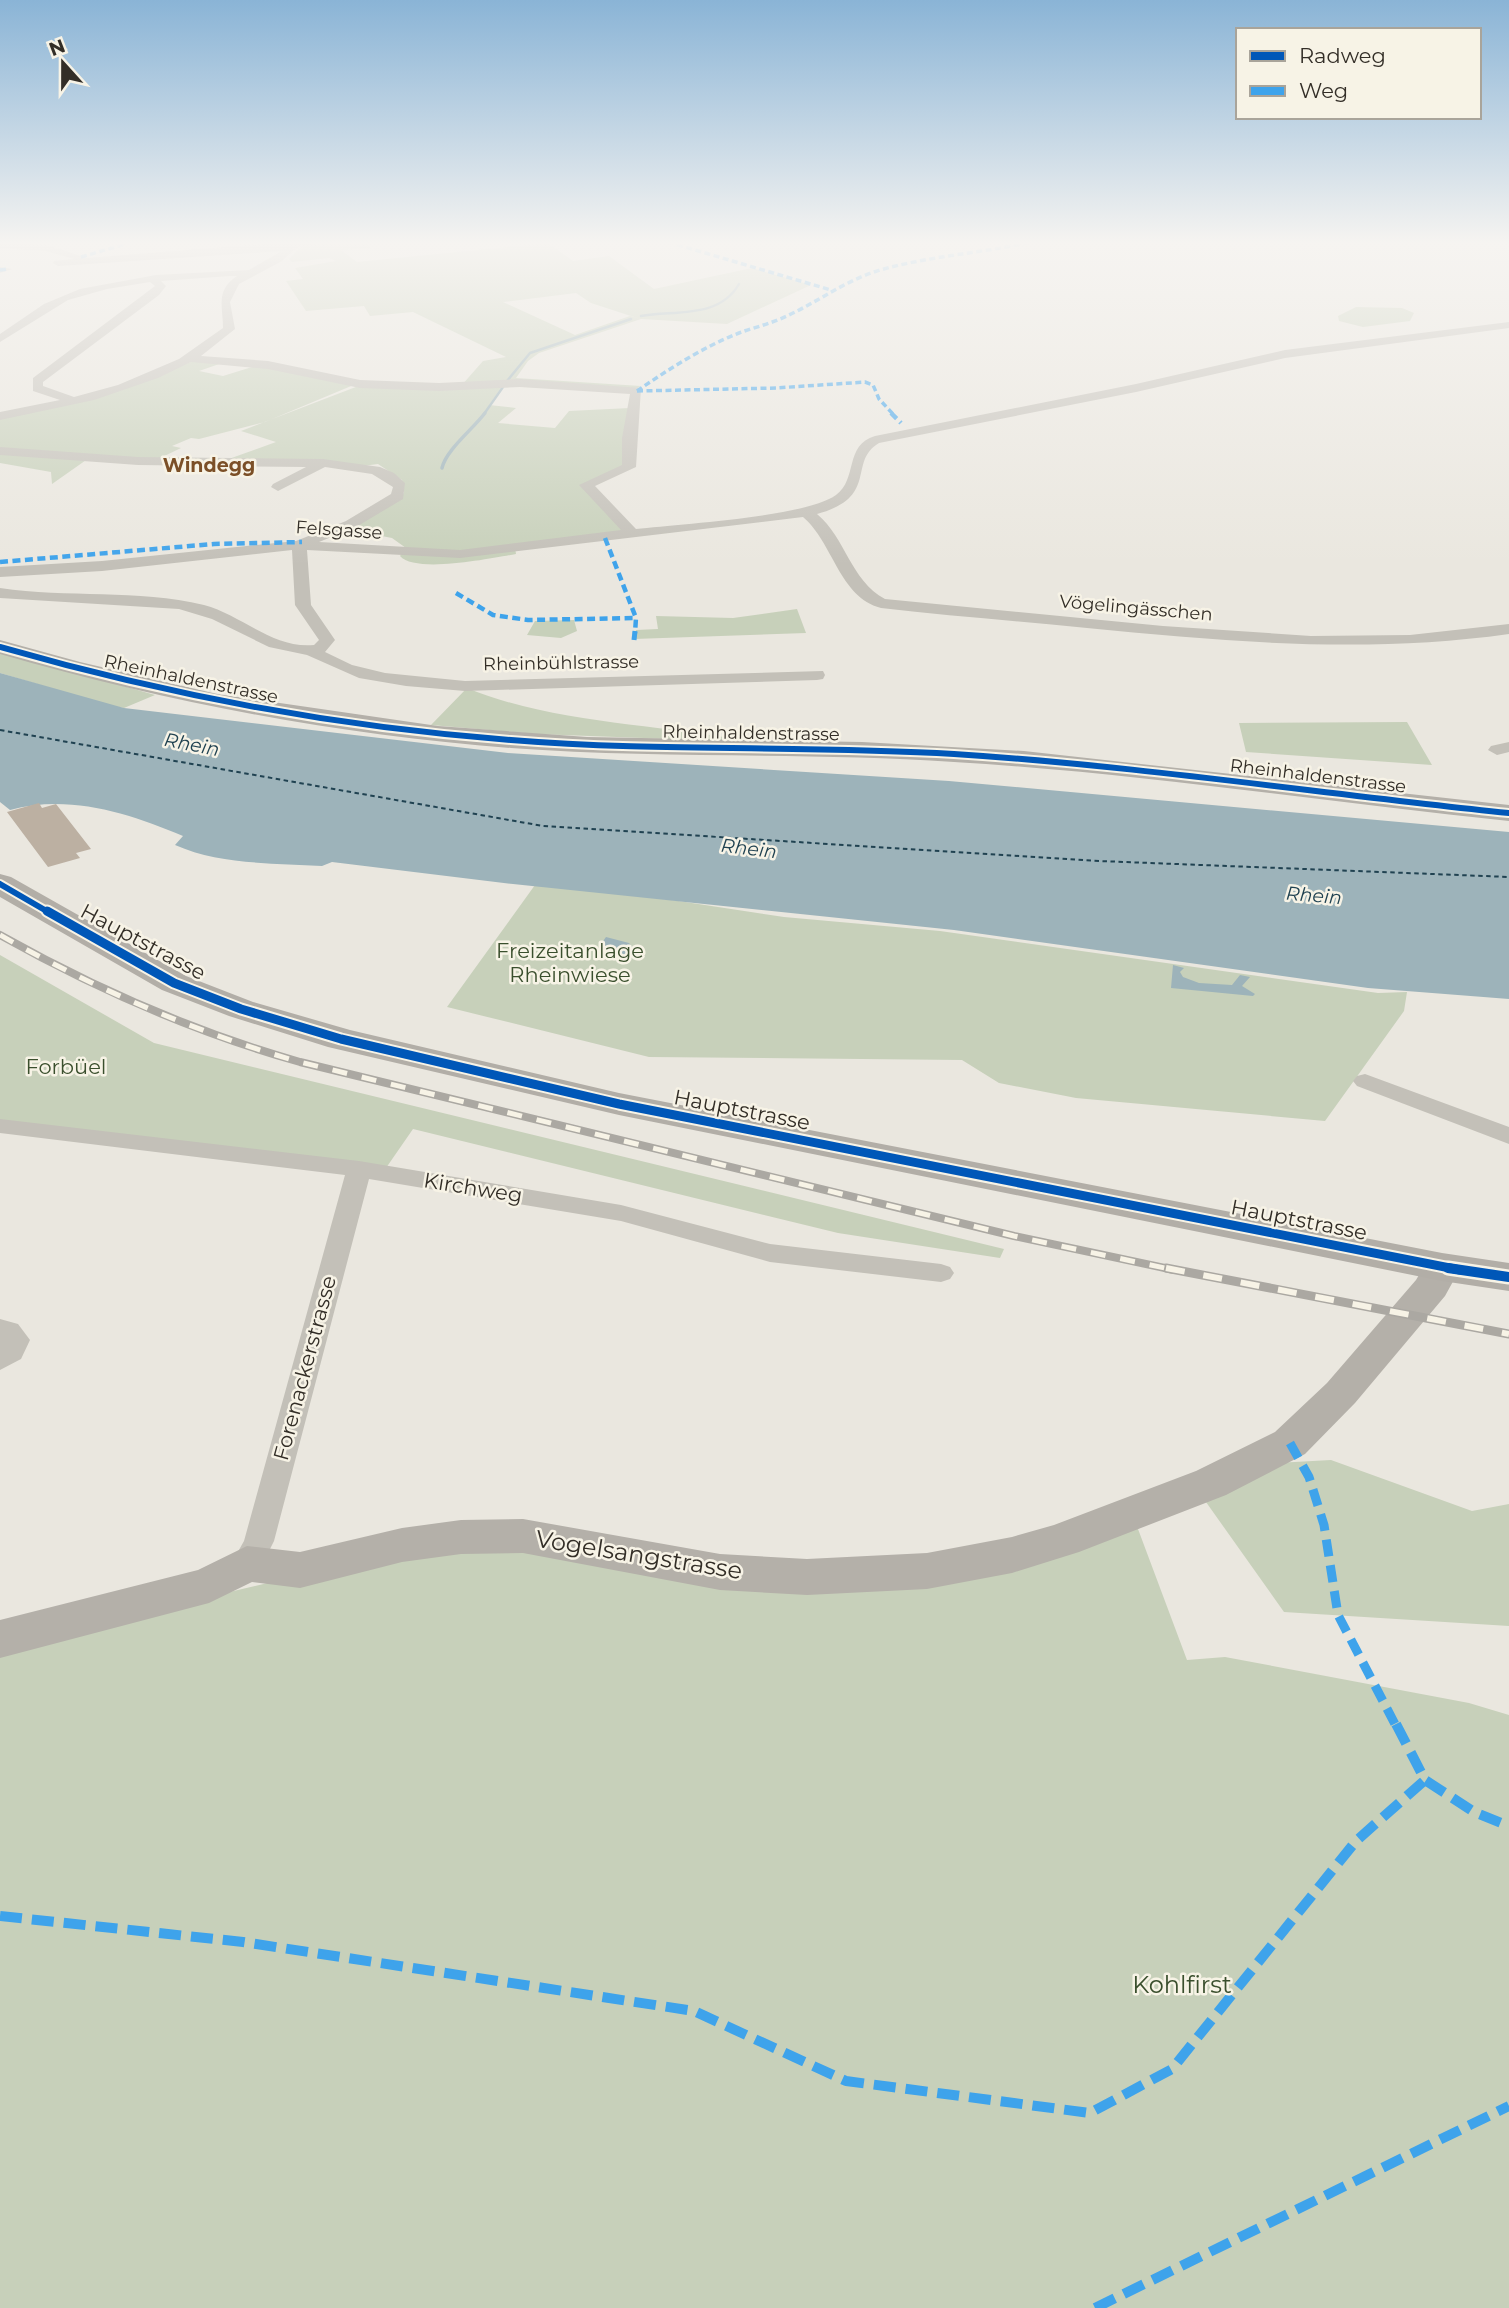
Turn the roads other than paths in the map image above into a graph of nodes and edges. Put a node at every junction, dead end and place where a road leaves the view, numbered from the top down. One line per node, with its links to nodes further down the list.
1 (79, 350): 5 (street)
2 (207, 350): 4 (street)
3 (1318, 350): 10 (street, Felsgasse)
4 (193, 359): 5 (street); 11 (street)
5 (71, 401): 6 (street)
6 (0, 416)
7 (0, 451): 8 (street)
8 (323, 463): 9 (street); 12 (street)
9 (278, 487)
10 (806, 512): 11 (street, Felsgasse); 15 (street, Vögelingässchen)
11 (633, 534): 12 (street, Felsgasse)
12 (299, 545): 13 (street, Felsgasse); 17 (street)
13 (0, 572)
14 (0, 593): 17 (street, Rheinbühlstrasse)
15 (1509, 629)
16 (0, 647): 19 (main road, Rheinhaldenstrasse)
17 (311, 651): 18 (street, Rheinbühlstrasse)
18 (817, 675)
19 (1509, 813)
20 (0, 884): 25 (main road, Hauptstrasse)
21 (1365, 1081): 23 (street)
22 (0, 1126): 24 (street, Kirchweg)
23 (1509, 1136)
24 (359, 1169): 26 (street, Kirchweg); 30 (street, Forenackerstrasse)
25 (1442, 1267): 27 (main road, Hauptstrasse); 30 (main road, Vogelsangstrasse)
26 (941, 1273)
27 (1509, 1277)
28 (0, 1329): 29 (street)
29 (0, 1360)
30 (247, 1564): 31 (main road)
31 (0, 1639)

